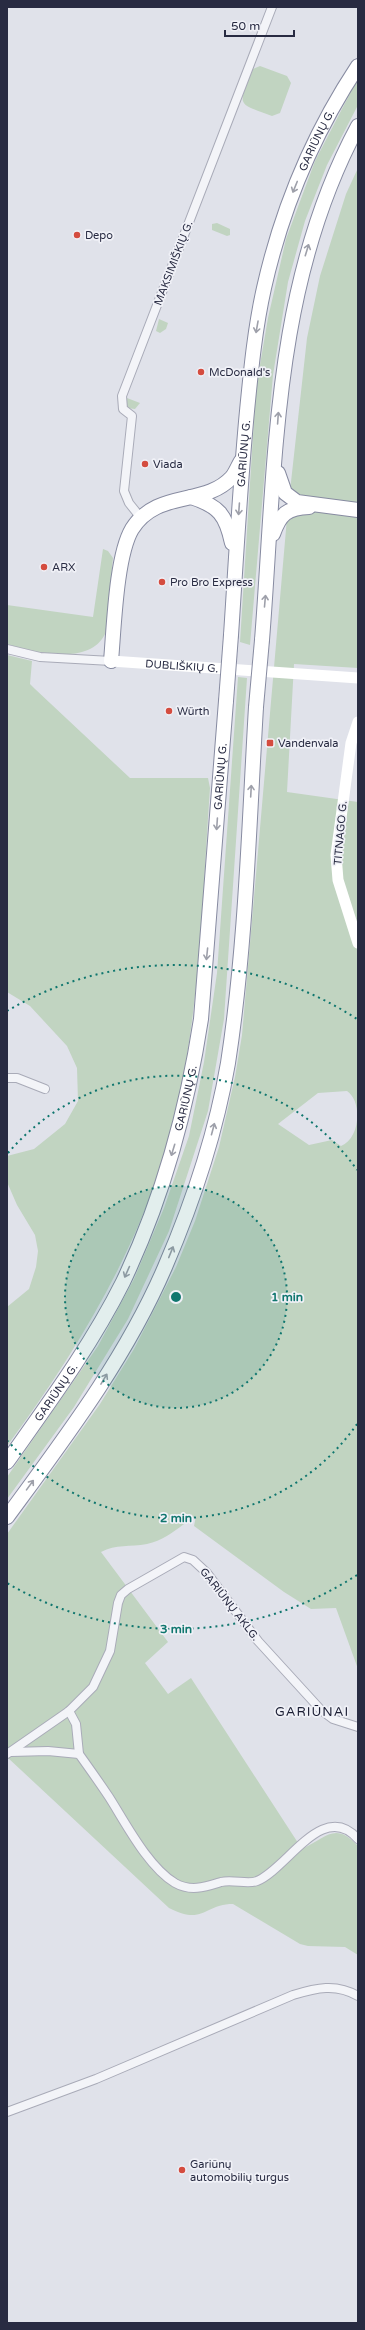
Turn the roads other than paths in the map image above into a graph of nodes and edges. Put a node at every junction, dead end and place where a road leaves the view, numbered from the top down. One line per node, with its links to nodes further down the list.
1 (272, 7): 9 (street, MAKSIMIŠKIŲ G.)
2 (358, 66): 4 (highway, GARIŪNŲ G., one-way to 4)
3 (358, 126): 5 (highway, one-way to 3)
4 (243, 457): 6 (highway); 11 (highway, GARIŪNŲ G., one-way to 11)
5 (275, 457): 7 (highway); 10 (highway)
6 (191, 497): 9 (highway); 11 (highway)
7 (324, 507): 8 (highway); 10 (highway)
8 (358, 510)
9 (141, 518): 13 (highway)
10 (269, 547): 20 (highway, one-way to 10, bridge)
11 (236, 558): 19 (highway, GARIŪNŲ G., one-way to 19, bridge)
12 (7, 649): 13 (street, DUBLIŠKIŲ G.)
13 (111, 661): 14 (street, DUBLIŠKIŲ G.)
14 (358, 678)
15 (358, 722): 16 (street, TITNAGO G.)
16 (358, 943)
17 (7, 1078): 18 (street)
18 (45, 1089)
19 (7, 1462)
20 (7, 1517)
21 (69, 1711): 22 (street, GARIŪNŲ AKLG.); 23 (street, GARIŪNŲ AKLG.); 24 (street)
22 (358, 1727)
23 (9, 1753): 24 (street)
24 (79, 1754): 25 (street)
25 (358, 1839)
26 (358, 1996): 27 (street)
27 (7, 2112)

